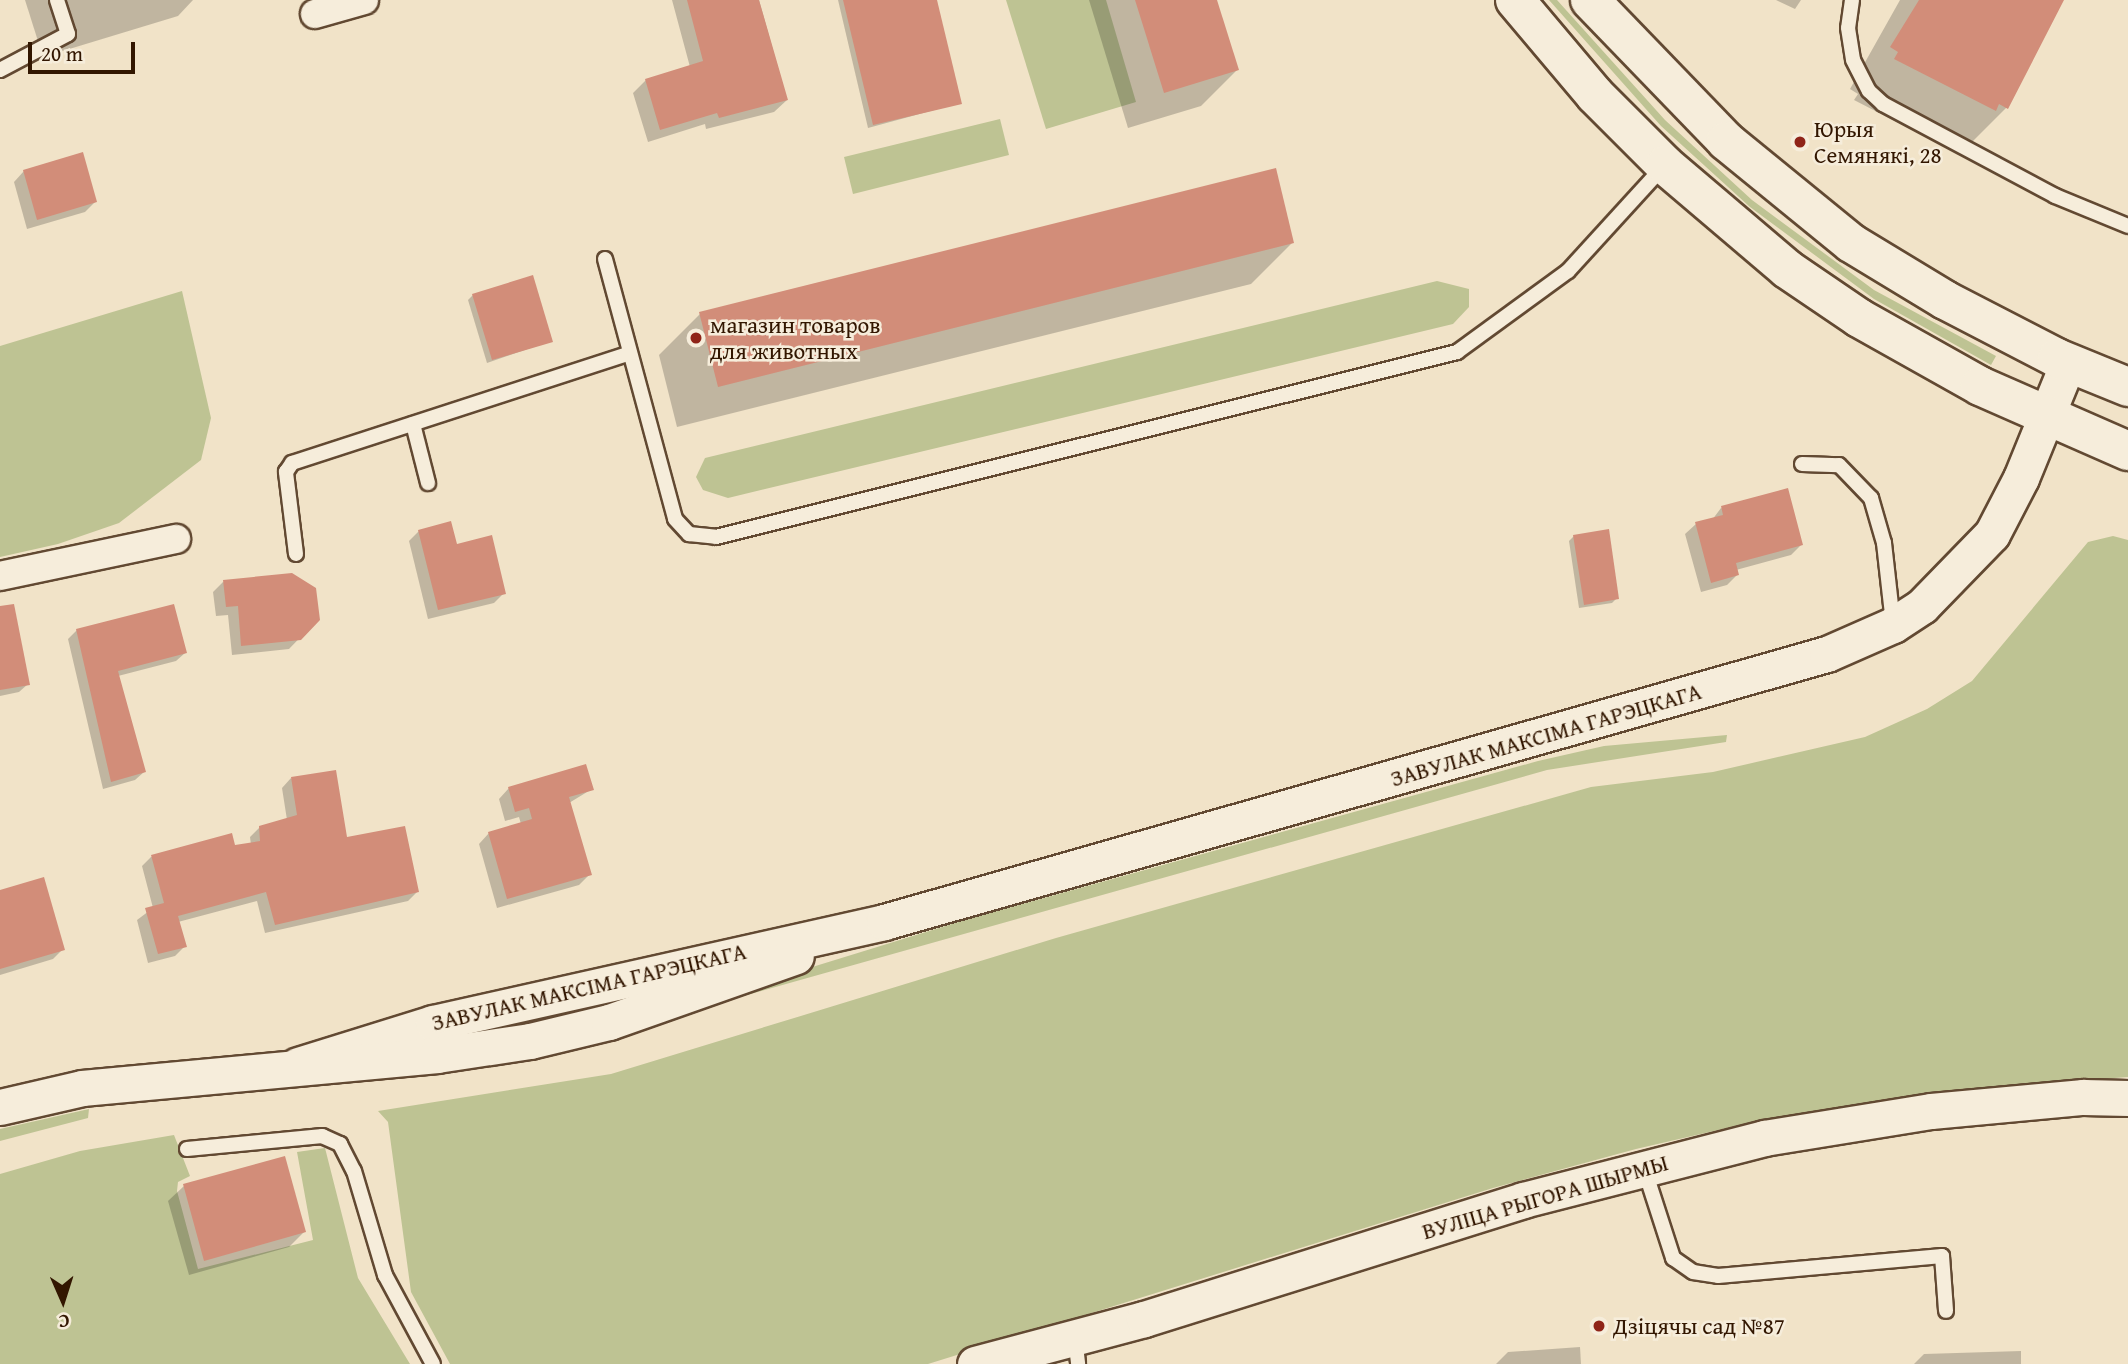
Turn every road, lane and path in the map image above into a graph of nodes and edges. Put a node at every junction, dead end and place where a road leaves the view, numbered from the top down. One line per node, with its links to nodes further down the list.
1 (57, 0): 7 (lane)
2 (364, 0): 6 (street)
3 (1515, 0): 8 (main road)
4 (1590, 0): 12 (main road)
5 (1852, 0): 9 (lane)
6 (315, 14)
7 (0, 71)
8 (1665, 165): 11 (lane); 14 (main road)
9 (2128, 226)
10 (605, 259): 11 (lane)
11 (630, 353): 15 (lane)
12 (2068, 363): 13 (main road); 14 (street, ЗАВУЛАК МАКСІМА ГАРЭЦКАГА)
13 (2128, 387)
14 (2046, 417): 16 (main road); 22 (street, ЗАВУЛАК МАКСІМА ГАРЭЦКАГА)
15 (413, 424): 18 (lane); 20 (lane)
16 (2128, 451)
17 (1802, 464): 22 (lane)
18 (428, 482)
19 (176, 539): 21 (street)
20 (296, 554)
21 (0, 576)
22 (1894, 625): 24 (street, ЗАВУЛАК МАКСІМА ГАРЭЦКАГА)
23 (2128, 1098): 26 (street, ВУЛІЦА РЫГОРА ШЫРМЫ)
24 (0, 1107)
25 (187, 1149): 29 (lane)
26 (1644, 1166): 27 (lane); 28 (street, ВУЛІЦА РЫГОРА ШЫРМЫ)
27 (1946, 1311)
28 (1077, 1350): 30 (street, ВУЛІЦА РЫГОРА ШЫРМЫ)
29 (433, 1364)
30 (975, 1364)

